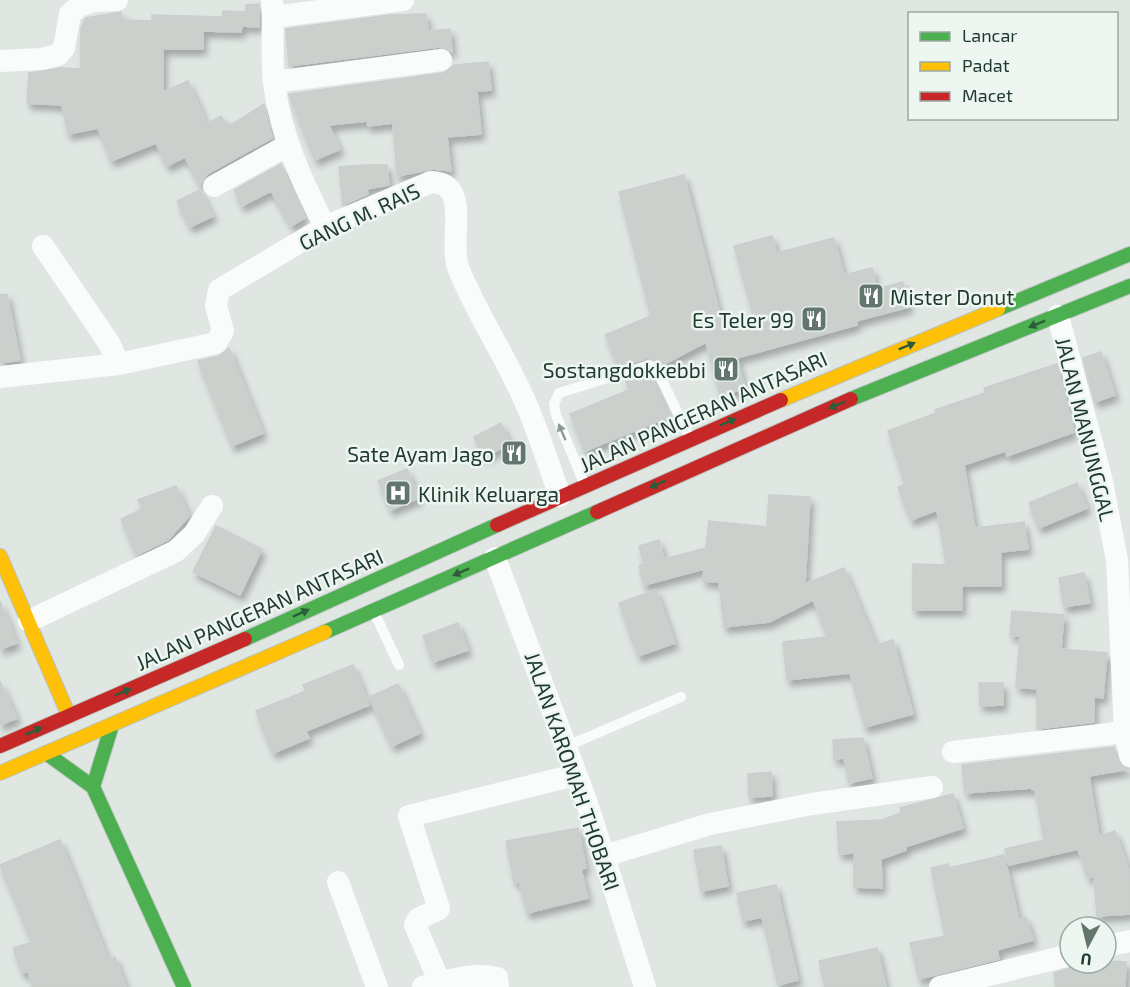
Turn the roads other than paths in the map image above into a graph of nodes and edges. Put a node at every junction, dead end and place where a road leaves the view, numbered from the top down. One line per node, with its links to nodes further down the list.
1 (117, 0): 3 (street)
2 (403, 0): 4 (street)
3 (70, 7): 6 (street)
4 (273, 9): 7 (street)
5 (441, 60): 7 (street)
6 (0, 61)
7 (274, 82): 8 (street)
8 (288, 145): 9 (street); 10 (street)
9 (214, 186)
10 (325, 227): 16 (street, GANG M. RAIS); 23 (street, GANG M. RAIS)
11 (43, 246): 16 (street)
12 (1130, 255): 15 (main road, JALAN PANGERAN ANTASARI, one-way to 12)
13 (1130, 286): 14 (main road)
14 (1058, 316): 19 (main road, one-way to 19); 33 (street, JALAN MANUNGGAL)
15 (887, 354): 17 (main road, JALAN PANGERAN ANTASARI); 19 (main road)
16 (119, 364): 18 (street, GANG M. RAIS)
17 (855, 368): 20 (main road); 21 (main road, JALAN PANGERAN ANTASARI, one-way to 17)
18 (0, 377)
19 (897, 380): 20 (main road)
20 (865, 393): 25 (main road, one-way to 25)
21 (690, 438): 22 (main road, JALAN PANGERAN ANTASARI); 22 (lane, one-way to 21)
22 (586, 486): 23 (main road, JALAN PANGERAN ANTASARI)
23 (560, 496): 31 (main road, JALAN PANGERAN ANTASARI, one-way to 23)
24 (212, 506): 28 (street)
25 (495, 558): 27 (main road, one-way to 27); 35 (street, JALAN KAROMAH THOBARI)
26 (2, 565): 28 (main road)
27 (374, 611): 29 (lane); 32 (main road)
28 (29, 621): 31 (main road)
29 (399, 665)
30 (681, 697): 35 (lane)
31 (69, 716): 34 (main road, JALAN PANGERAN ANTASARI, one-way to 31)
32 (112, 725): 37 (main road); 41 (main road)
33 (1125, 732): 36 (street); 38 (street, JALAN MANUNGGAL)
34 (0, 746)
35 (566, 747): 40 (street, JALAN KAROMAH THOBARI)
36 (953, 752)
37 (46, 753): 39 (main road); 41 (main road)
38 (1130, 756)
39 (0, 773)
40 (575, 774): 43 (street, JALAN KAROMAH THOBARI); 46 (street)
41 (93, 787): 47 (main road)
42 (932, 787): 43 (street)
43 (604, 856): 50 (street, JALAN KAROMAH THOBARI)
44 (339, 882): 48 (street)
45 (1058, 958): 51 (street)
46 (432, 985): 49 (street)
47 (184, 987)
48 (377, 987)
49 (498, 987)
50 (645, 987)
51 (940, 987)

